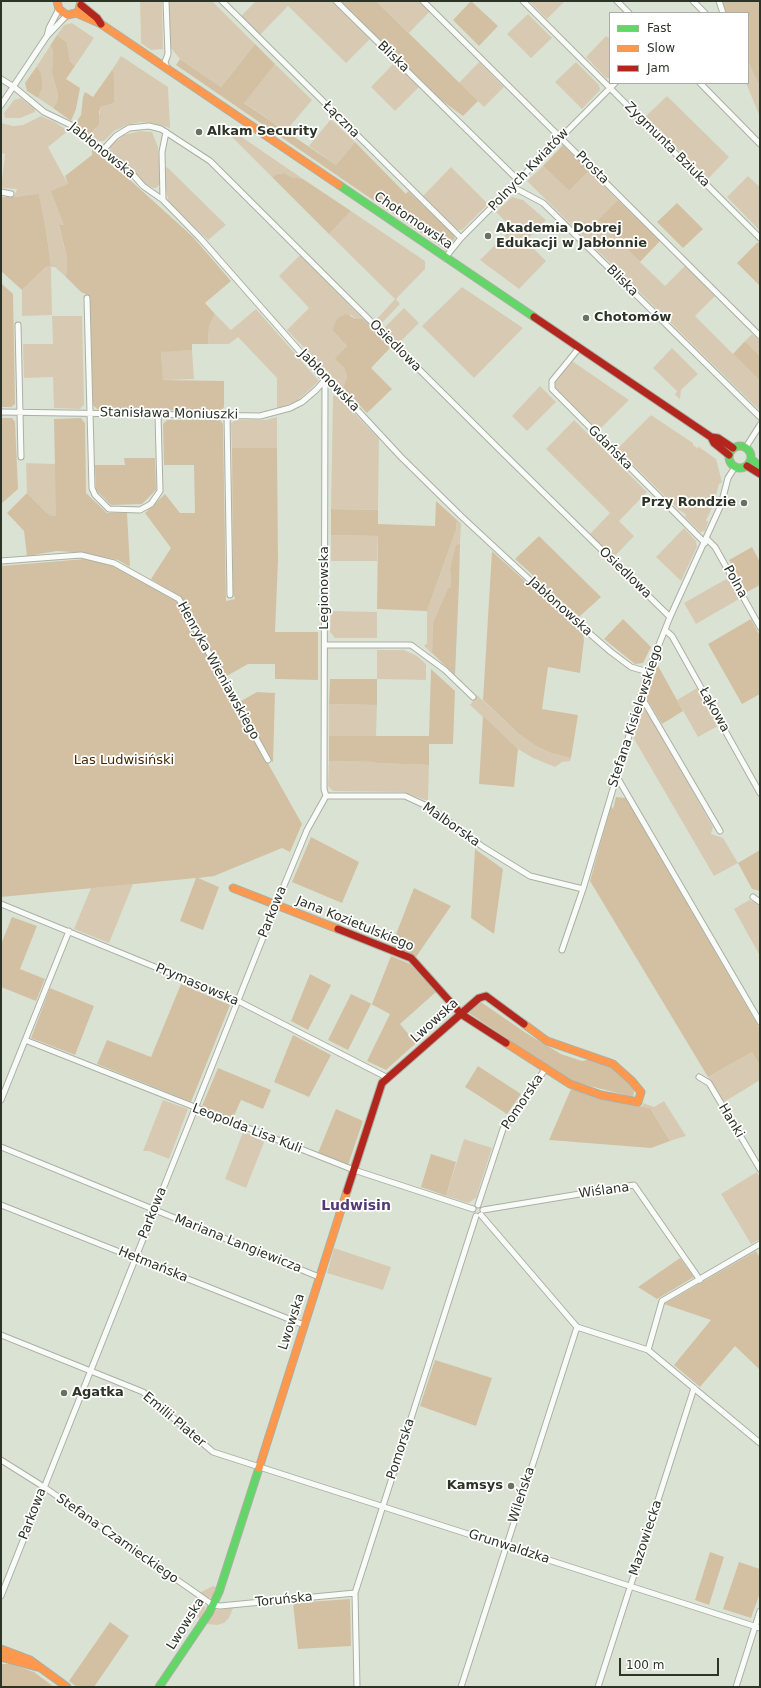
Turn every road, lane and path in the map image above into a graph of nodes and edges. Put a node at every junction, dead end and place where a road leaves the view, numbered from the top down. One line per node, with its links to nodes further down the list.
1 (166, 1): 18 (street)
2 (222, 1): 34 (street, Łączna)
3 (336, 1): 29 (street, Bliska)
4 (423, 1): 26 (street, Prosta)
5 (523, 1): 23 (street, Zygmunta Bziuka)
6 (617, 1): 11 (street)
7 (693, 1): 12 (street)
8 (719, 1): 13 (street)
9 (81, 3): 14 (street); 16 (street, Chotomowska)
10 (57, 4): 15 (street); 17 (street)
11 (628, 12)
12 (704, 12)
13 (724, 12)
14 (76, 13): 15 (street); 16 (street, Chotomowska)
15 (67, 15): 17 (street)
16 (101, 24): 18 (street, Chotomowska)
17 (47, 36): 22 (street)
18 (167, 68): 36 (street, Chotomowska)
19 (1, 79): 22 (street, Jabłonowska)
20 (614, 84): 23 (street, Polnych Kwiatów)
21 (701, 84): 27 (street)
22 (14, 87): 24 (street); 28 (street, Jabłonowska)
23 (610, 87): 26 (street, Polnych Kwiatów); 35 (street, Zygmunta Bziuka)
24 (1, 105)
25 (166, 132): 28 (street, Osiedlowa); 33 (street); 59 (street, Osiedlowa)
26 (560, 137): 29 (street, Polnych Kwiatów); 39 (street, Prosta)
27 (760, 144)
28 (103, 150): 33 (street, Jabłonowska)
29 (519, 181): 30 (street, Polnych Kwiatów)
30 (513, 187): 34 (street, Polnych Kwiatów); 47 (street, Bliska)
31 (1, 192): 32 (street)
32 (11, 194)
33 (163, 200): 41 (street, Jabłonowska)
34 (461, 238): 36 (street, Polnych Kwiatów)
35 (760, 238)
36 (446, 258): 40 (street, Chotomowska)
37 (87, 298): 44 (street)
38 (18, 325): 43 (street)
39 (760, 336)
40 (579, 348): 50 (street, Chotomowska); 56 (street, Gdańska)
41 (325, 380): 46 (street, Stanisława Moniuszki); 62 (street, Legionowska); 63 (street, Jabłonowska)
42 (1, 412): 43 (street, Stanisława Moniuszki)
43 (21, 413): 44 (street, Stanisława Moniuszki); 51 (street)
44 (91, 414): 45 (street, Stanisława Moniuszki); 45 (street)
45 (158, 415): 46 (street, Stanisława Moniuszki)
46 (228, 415): 58 (street)
47 (760, 417)
48 (760, 425): 49 (street)
49 (746, 447): 50 (street); 52 (street)
50 (731, 452): 54 (street)
51 (21, 457)
52 (749, 463): 53 (street); 54 (street); 55 (street)
53 (760, 466)
54 (735, 467): 56 (street, Stefana Kisielewskiego)
55 (760, 474)
56 (706, 541): 59 (street, Stefana Kisielewskiego); 60 (street, Polna)
57 (1, 561): 66 (street, Henryka Wieniawskiego)
58 (230, 595)
59 (670, 617): 61 (street, Stefana Kisielewskiego)
60 (760, 627)
61 (665, 630): 63 (street, Stefana Kisielewskiego); 68 (street, Łąkowa)
62 (325, 645): 65 (street); 69 (street, Legionowska)
63 (648, 672): 64 (street, Stefana Kisielewskiego)
64 (641, 696): 67 (street, Stefana Kisielewskiego); 70 (street)
65 (472, 697)
66 (268, 760)
67 (617, 777): 72 (street, Stefana Kisielewskiego); 82 (street)
68 (760, 793)
69 (326, 796): 72 (street, Malborska); 76 (street, Parkowa)
70 (720, 831)
71 (233, 888): 76 (street, Jana Kozietulskiego)
72 (583, 889): 78 (street, Stefana Kisielewskiego)
73 (753, 897): 74 (street)
74 (760, 902)
75 (1, 904): 77 (street, Prymasowska)
76 (276, 905): 80 (street, Parkowa); 81 (street, Jana Kozietulskiego)
77 (69, 931): 80 (street, Prymasowska); 83 (street)
78 (562, 950)
79 (487, 996): 81 (street, Lwowska); 84 (street, Jana Kozietulskiego)
80 (238, 1001): 86 (street, Prymasowska); 88 (street, Parkowa)
81 (461, 1014): 84 (street, Jana Kozietulskiego); 86 (street, Lwowska)
82 (760, 1022)
83 (25, 1040): 87 (street); 88 (street, Leopolda Lisa Kuli)
84 (546, 1068): 93 (street, Pomorska)
85 (699, 1077): 90 (street, Hanki)
86 (388, 1078): 91 (street, Lwowska)
87 (1, 1100)
88 (195, 1108): 91 (street, Leopolda Lisa Kuli); 95 (street, Parkowa)
89 (1, 1147): 95 (street, Mariana Langiewicza)
90 (760, 1169)
91 (354, 1170): 94 (street, Leopolda Lisa Kuli); 99 (street, Lwowska)
92 (1, 1205): 98 (street, Hetmańska)
93 (478, 1205): 94 (street); 96 (street)
94 (473, 1209): 96 (street)
95 (154, 1210): 98 (street, Parkowa); 99 (street, Mariana Langiewicza)
96 (480, 1214): 100 (street, Wiślana); 102 (street); 111 (street, Pomorska)
97 (760, 1244): 100 (street)
98 (136, 1258): 101 (street, Hetmańska); 105 (street, Parkowa)
99 (319, 1278): 101 (street, Lwowska)
100 (700, 1280): 104 (street)
101 (304, 1324): 109 (street, Lwowska)
102 (577, 1327): 104 (street); 112 (street, Wileńska)
103 (1, 1335): 105 (street, Emilii Plater)
104 (648, 1350): 106 (street)
105 (90, 1371): 109 (street, Emilii Plater); 110 (street, Parkowa)
106 (694, 1388): 107 (street); 113 (street, Mazowiecka)
107 (760, 1443)
108 (1, 1460): 110 (street, Stefana Czarnieckiego)
109 (259, 1467): 111 (street, Grunwaldzka); 116 (street, Lwowska)
110 (44, 1487): 115 (street, Parkowa); 116 (street, Stefana Czarnieckiego)
111 (382, 1506): 112 (street, Grunwaldzka); 114 (street, Pomorska)
112 (506, 1546): 113 (street, Grunwaldzka); 125 (street, Wileńska)
113 (630, 1586): 118 (street, Grunwaldzka); 126 (street, Mazowiecka)
114 (355, 1593): 116 (street, Toruńska); 124 (street, Pomorska)
115 (1, 1596)
116 (213, 1605): 123 (street, Lwowska)
117 (760, 1611): 118 (street)
118 (758, 1627): 127 (street)
119 (1, 1649): 121 (street)
120 (1, 1657): 121 (street)
121 (41, 1668): 122 (street)
122 (67, 1687)
123 (159, 1687)
124 (357, 1687)
125 (461, 1687)
126 (598, 1687)
127 (736, 1687)

